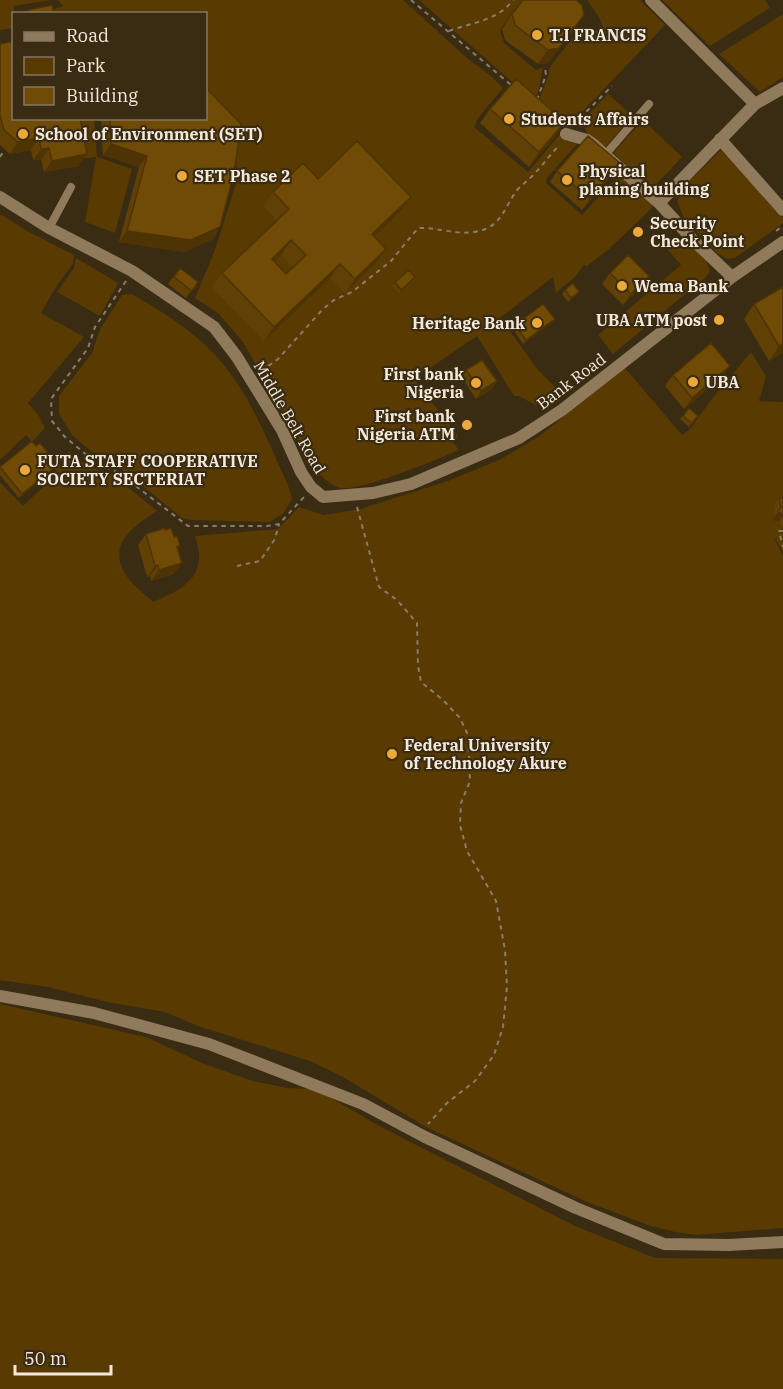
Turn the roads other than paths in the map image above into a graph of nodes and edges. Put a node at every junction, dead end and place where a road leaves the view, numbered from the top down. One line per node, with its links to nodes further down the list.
1 (651, 0): 4 (street)
2 (783, 88): 4 (street)
3 (650, 104): 7 (lane)
4 (755, 104): 6 (street)
5 (570, 136): 7 (street)
6 (720, 139): 10 (street); 11 (street)
7 (605, 155): 10 (street)
8 (71, 187): 12 (lane)
9 (0, 196): 12 (street, Middle Belt Road)
10 (659, 203): 14 (street)
11 (783, 210)
12 (49, 228): 15 (street, Middle Belt Road)
13 (783, 242): 14 (street, Bank Road)
14 (732, 277): 15 (street, Bank Road)
15 (353, 496)
16 (0, 996): 17 (street)
17 (783, 1242)

